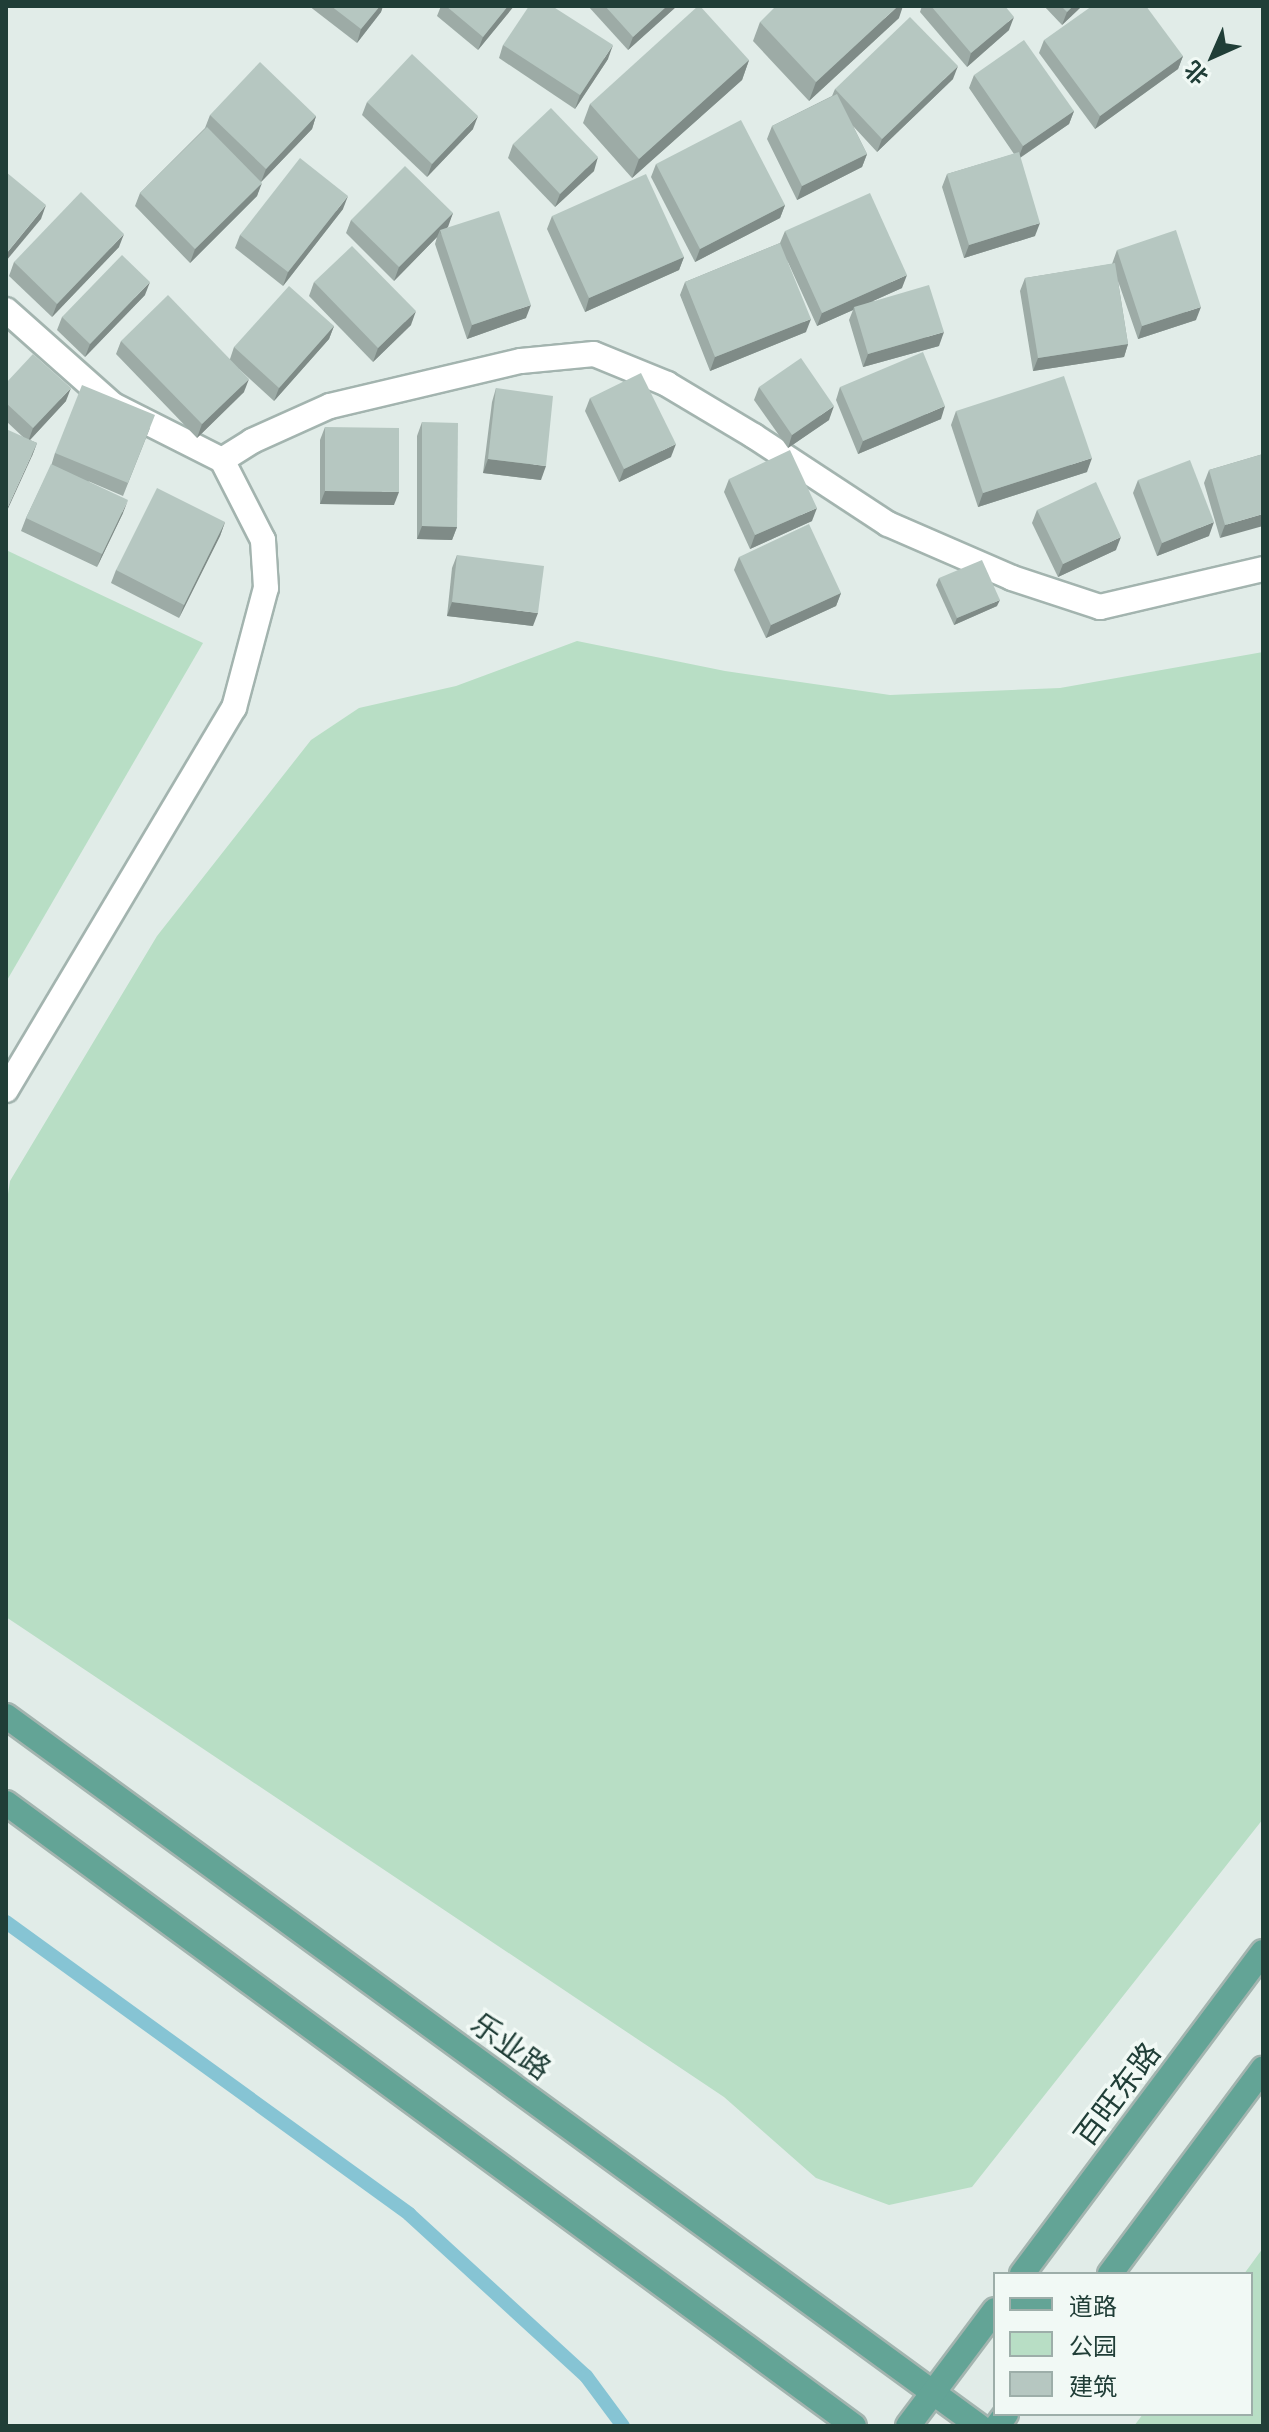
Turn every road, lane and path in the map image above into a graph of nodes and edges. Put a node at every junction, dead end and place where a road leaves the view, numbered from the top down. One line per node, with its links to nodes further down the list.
1 (6, 310): 2 (street)
2 (222, 460): 3 (street); 4 (street)
3 (1263, 569)
4 (6, 1090)
5 (6, 1716): 12 (main road, 乐业路)
6 (6, 1803): 13 (main road)
7 (1263, 1952): 9 (main road, 百旺东路)
8 (1263, 2069): 10 (main road)
9 (1023, 2272)
10 (1111, 2272)
11 (993, 2313): 12 (main road)
12 (932, 2393): 14 (main road); 15 (main road, 乐业路)
13 (854, 2426)
14 (908, 2426)
15 (979, 2426)

